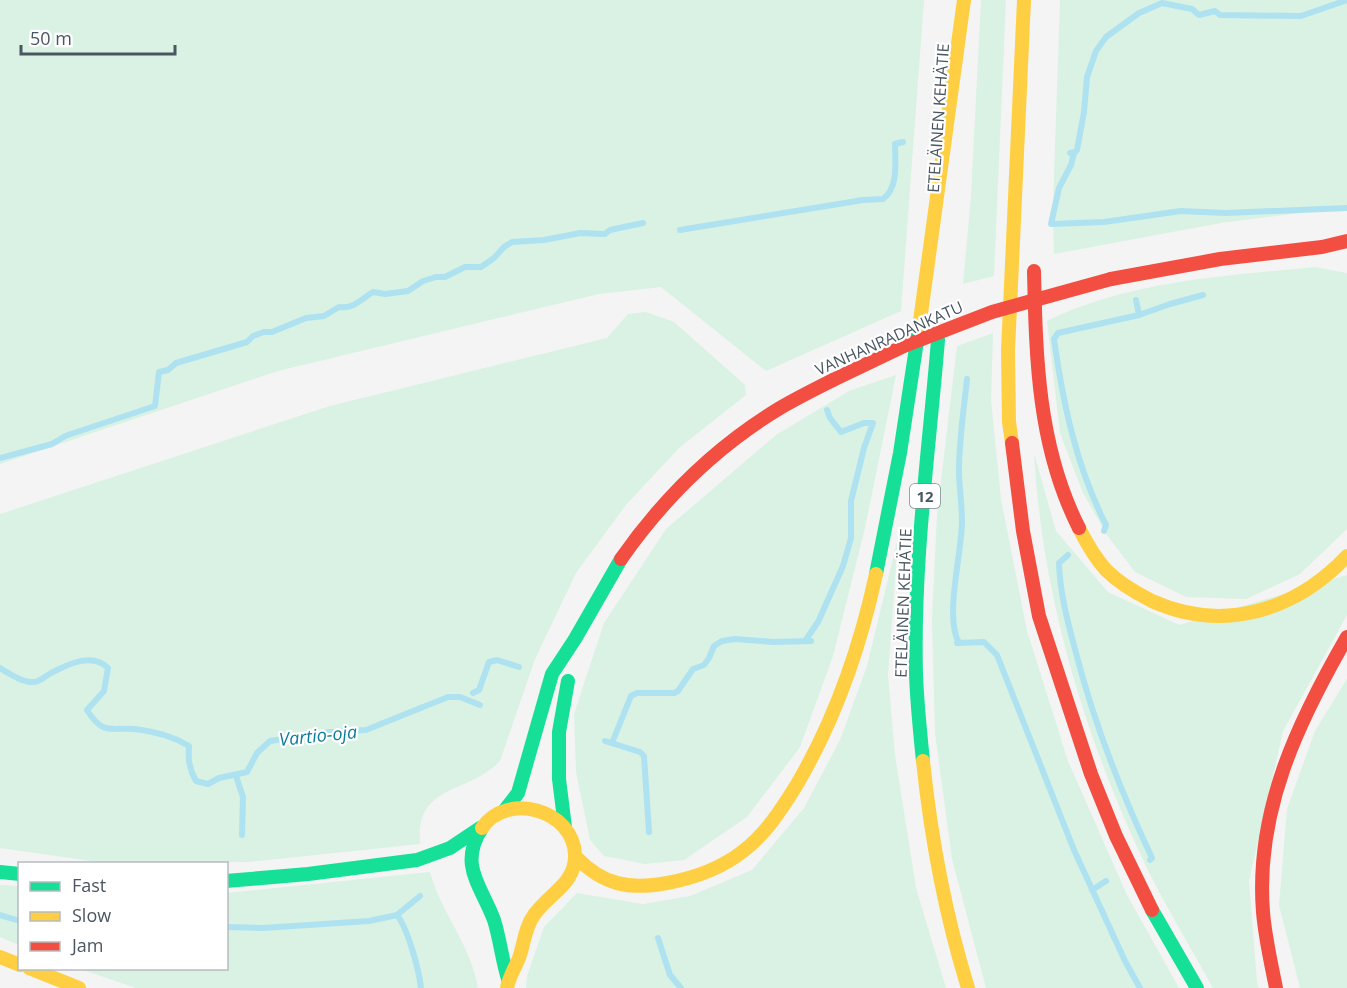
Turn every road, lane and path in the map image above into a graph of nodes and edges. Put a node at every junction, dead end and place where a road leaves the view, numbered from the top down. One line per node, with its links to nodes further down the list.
1 (964, 0): 4 (main road, ETELÄINEN KEHÄTIE); 16 (main road)
2 (1024, 1): 3 (main road); 26 (main road)
3 (1030, 167)
4 (947, 221)
5 (1347, 240): 6 (main road, VANHANRADANKATU)
6 (1322, 247): 7 (main road, VANHANRADANKATU); 12 (main road, VANHANRADANKATU, bridge)
7 (1347, 253)
8 (1033, 261): 10 (main road)
9 (940, 315): 25 (main road, ETELÄINEN KEHÄTIE / 12)
10 (1347, 556)
11 (1347, 637): 27 (main road)
12 (575, 639): 13 (main road, VANHANRADANKATU); 14 (main road, VANHANRADANKATU)
13 (504, 810): 14 (main road); 15 (main road, VANHANRADANKATU)
14 (565, 827): 16 (main road, VANHANRADANKATU)
15 (480, 828): 19 (main road, VANHANRADANKATU); 23 (main road)
16 (576, 857): 23 (main road)
17 (0, 872): 18 (main road)
18 (18, 874)
19 (228, 881)
20 (0, 957): 21 (main road)
21 (18, 964)
22 (32, 970): 24 (main road)
23 (507, 983)
24 (79, 988)
25 (968, 988)
26 (1197, 988)
27 (1276, 988)

